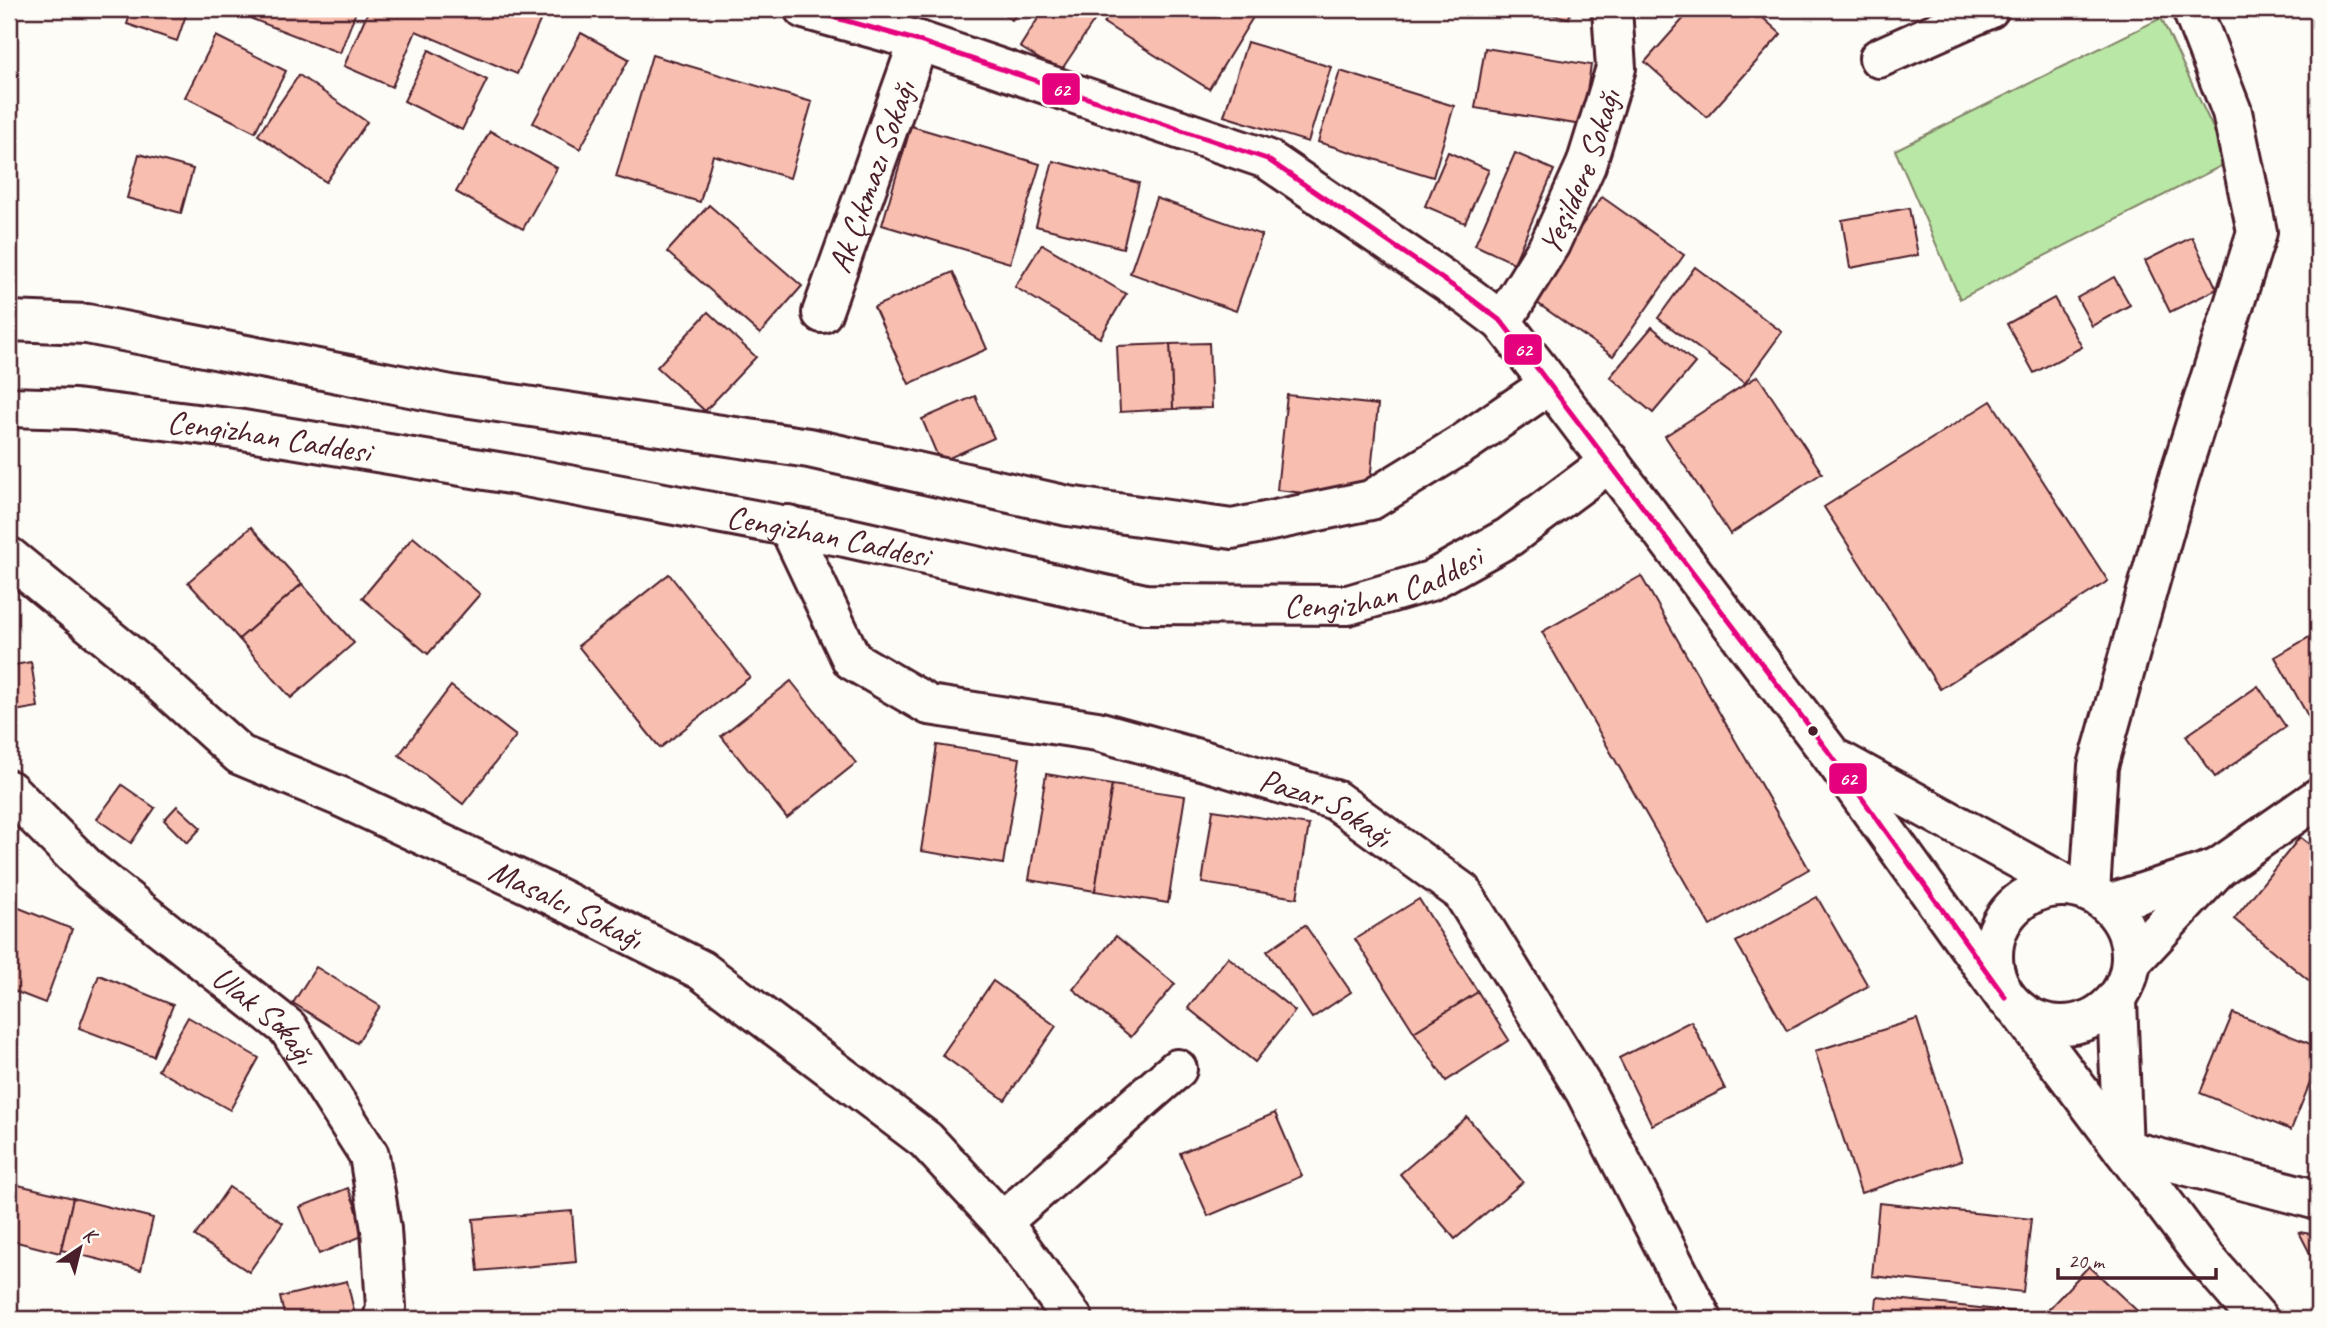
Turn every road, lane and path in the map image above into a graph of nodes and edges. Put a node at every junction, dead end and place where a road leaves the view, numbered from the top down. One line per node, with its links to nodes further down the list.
1 (804, 9): 5 (street)
2 (1612, 9): 9 (street, Yeşildere Sokağı)
3 (1989, 9): 6 (street)
4 (2192, 9): 19 (street)
5 (919, 41): 7 (street, Ak Çıkmazı Sokağı); 9 (street)
6 (1879, 58)
7 (822, 313)
8 (9, 321): 10 (street)
9 (1502, 321): 10 (street)
10 (1550, 384): 12 (street)
11 (9, 407): 13 (street, Cengizhan Caddesi)
12 (1610, 462): 13 (street, Cengizhan Caddesi); 15 (street)
13 (788, 526): 29 (street, Pazar Sokağı)
14 (9, 557): 26 (street, Masalcı Sokağı)
15 (1830, 755): 19 (street); 22 (street)
16 (9, 790): 27 (street, Ulak Sokağı)
17 (2318, 798): 18 (street)
18 (2218, 868): 19 (street); 20 (street)
19 (2089, 894): 20 (street); 22 (street)
20 (2132, 961): 21 (street)
21 (2117, 1001): 22 (street); 24 (street)
22 (2013, 1005): 24 (street)
23 (1177, 1069): 26 (street)
24 (2123, 1149): 25 (street); 30 (street)
25 (2318, 1200)
26 (1002, 1222): 28 (street, Masalcı Sokağı)
27 (383, 1319)
28 (1073, 1319)
29 (1702, 1319)
30 (2258, 1319)

